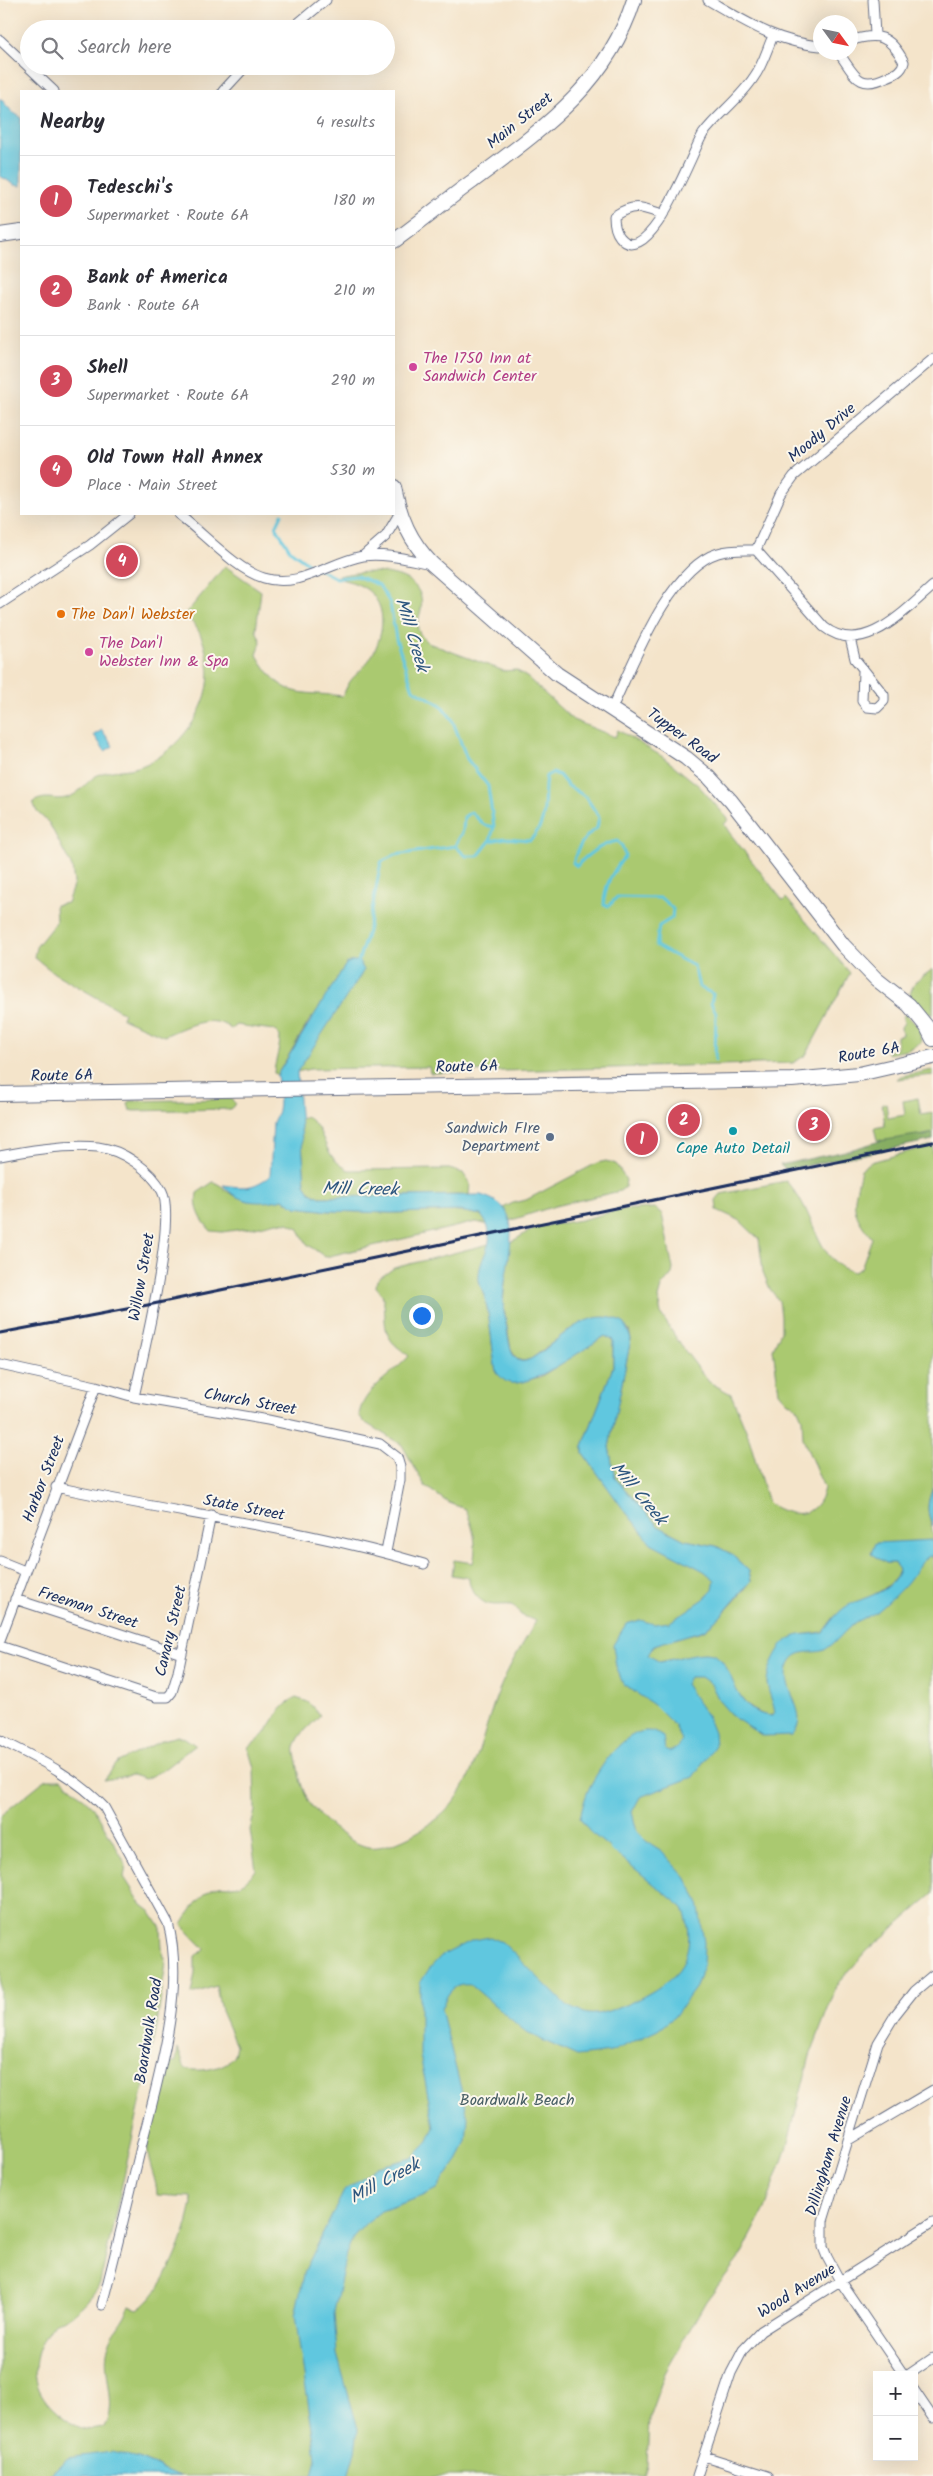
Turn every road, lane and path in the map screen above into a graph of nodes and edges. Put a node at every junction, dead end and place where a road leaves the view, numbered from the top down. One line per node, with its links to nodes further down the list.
1 (326, 0): 5 (street)
2 (634, 0): 20 (main road, Main Street)
3 (708, 0): 7 (street)
4 (873, 0): 6 (street)
5 (302, 20)
6 (875, 35): 8 (street); 12 (street)
7 (773, 36): 10 (street); 17 (street)
8 (858, 39)
9 (0, 40): 11 (street)
10 (813, 45)
11 (20, 59)
12 (843, 60)
13 (37, 75): 15 (street)
14 (238, 75): 16 (street)
15 (53, 90)
16 (224, 90)
17 (662, 214): 17 (street)
18 (20, 232): 19 (main road)
19 (0, 235)
20 (395, 240)
21 (933, 359): 26 (street, Moody Drive)
22 (395, 492): 23 (main road, Tupper Road)
23 (399, 514): 27 (street); 28 (main road, Tupper Road)
24 (128, 515): 30 (street)
25 (179, 515): 27 (street)
26 (756, 550): 31 (street); 33 (street)
27 (363, 556): 28 (street)
28 (432, 564): 33 (main road, Tupper Road)
29 (933, 586): 31 (street)
30 (0, 604)
31 (850, 638): 32 (street)
32 (863, 670)
33 (612, 708): 34 (main road, Tupper Road)
34 (908, 1005): 35 (main road); 36 (main road, Tupper Road)
35 (933, 1021)
36 (933, 1039)
37 (933, 1057): 38 (main road, Route 6A)
38 (0, 1094)
39 (0, 1156): 42 (street, Willow Street)
40 (0, 1365): 41 (street, Church Street)
41 (96, 1386): 42 (street, Church Street); 43 (street, Harbor Street)
42 (134, 1397): 45 (street, Church Street)
43 (56, 1487): 44 (street, State Street); 48 (street, Harbor Street)
44 (211, 1516): 45 (street, State Street); 52 (street, Canary Street)
45 (386, 1552): 47 (street, State Street)
46 (0, 1561): 48 (street)
47 (424, 1564)
48 (25, 1571): 49 (street, Harbor Street)
49 (14, 1600): 50 (street, Harbor Street); 52 (street, Freeman Street)
50 (0, 1640)
51 (0, 1646): 52 (street, Canary Street)
52 (182, 1654)
53 (0, 1740): 59 (street, Boardwalk Road)
54 (933, 1975): 56 (street, Dillingham Avenue)
55 (933, 2090): 56 (street)
56 (850, 2139): 58 (street, Dillingham Avenue)
57 (933, 2222): 58 (street, Wood Avenue)
58 (840, 2281): 61 (street, Dillingham Avenue); 65 (street, Wood Avenue)
59 (102, 2305)
60 (933, 2358): 62 (street)
61 (901, 2371)
62 (914, 2371)
63 (918, 2396): 64 (street)
64 (933, 2418)
65 (704, 2456): 66 (street, Wood Avenue); 67 (street)
66 (697, 2476)
67 (768, 2476)

